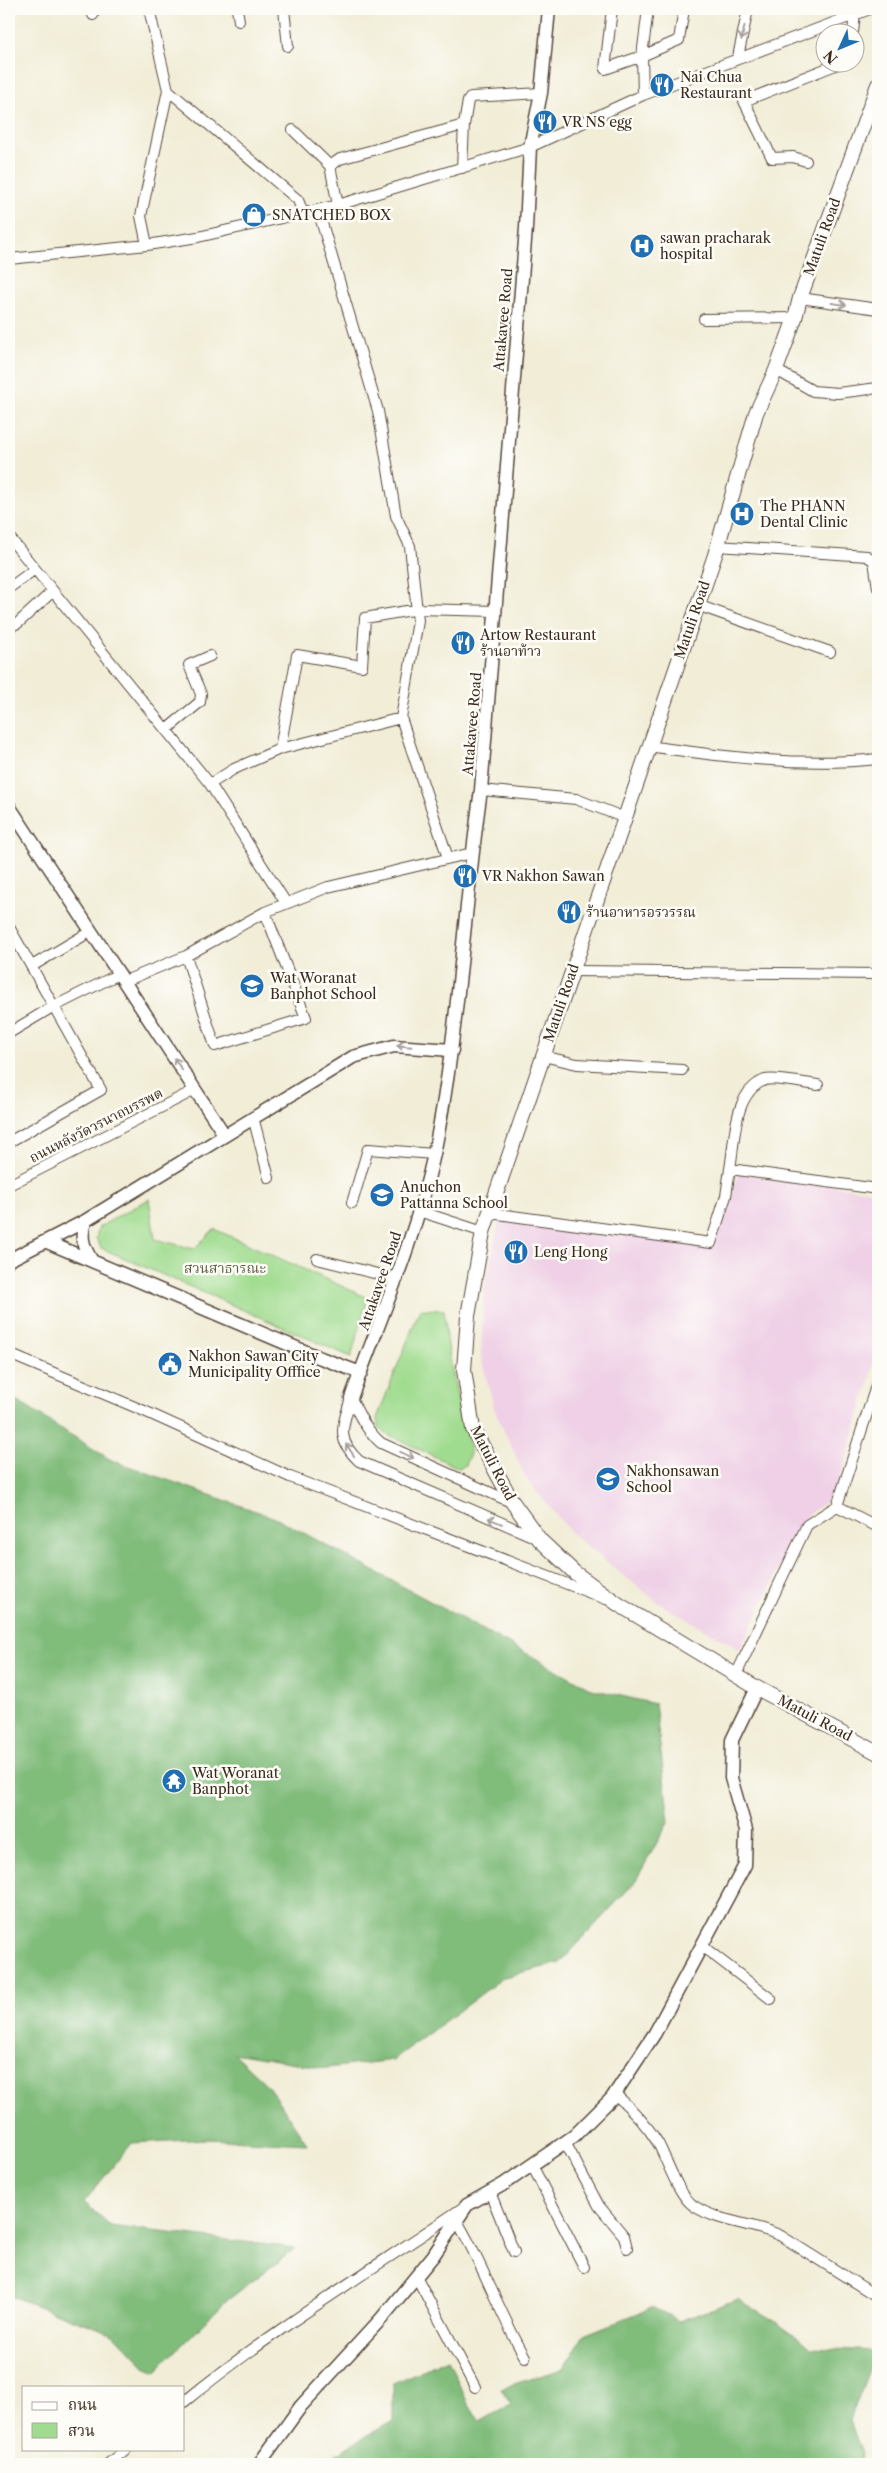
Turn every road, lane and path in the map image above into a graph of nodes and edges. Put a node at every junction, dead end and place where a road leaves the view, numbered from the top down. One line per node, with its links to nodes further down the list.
1 (149, 9): 18 (street)
2 (237, 9): 11 (street)
3 (284, 9): 13 (street)
4 (549, 9): 19 (street, Attakavee Road)
5 (612, 9): 14 (street)
6 (648, 9): 14 (street)
7 (684, 9): 14 (street)
8 (748, 9): 15 (street, one-way to 15)
9 (870, 9): 10 (street)
10 (855, 14): 12 (street); 15 (street)
11 (239, 21)
12 (854, 22)
13 (288, 46)
14 (642, 56): 20 (street)
15 (738, 57): 20 (street)
16 (818, 72): 25 (street)
17 (878, 85): 21 (main road, Matuli Road)
18 (168, 90): 30 (street); 31 (street)
19 (541, 93): 22 (street); 24 (street, Attakavee Road)
20 (643, 95): 24 (street)
21 (874, 109): 33 (main road, Matuli Road)
22 (464, 125): 26 (street); 27 (street)
23 (293, 130): 26 (street)
24 (530, 147): 27 (street); 47 (street, Attakavee Road)
25 (806, 161)
26 (330, 166): 28 (street)
27 (462, 168): 28 (street)
28 (338, 205): 29 (street)
29 (318, 210): 30 (street); 46 (street)
30 (303, 213): 31 (street)
31 (147, 245): 32 (street)
32 (9, 259)
33 (800, 298): 34 (street, one-way to 34); 35 (main road, Matuli Road)
34 (878, 309)
35 (796, 318): 36 (street); 37 (main road, Matuli Road)
36 (704, 319)
37 (776, 370): 38 (street); 40 (main road, Matuli Road)
38 (878, 388)
39 (9, 537): 41 (street)
40 (717, 546): 43 (street); 45 (main road, Matuli Road)
41 (35, 569): 42 (street); 44 (street)
42 (9, 588)
43 (878, 588)
44 (52, 591): 48 (street); 52 (street)
45 (697, 605): 49 (street); 53 (main road, Matuli Road)
46 (418, 609): 47 (street); 51 (street); 54 (street)
47 (496, 611): 57 (street, Attakavee Road)
48 (9, 627)
49 (830, 652)
50 (210, 656): 52 (street)
51 (402, 718): 54 (street); 61 (street)
52 (166, 730): 56 (street)
53 (648, 746): 55 (street); 59 (main road, Matuli Road)
54 (280, 749): 56 (street)
55 (878, 759)
56 (210, 784): 62 (street)
57 (482, 790): 59 (street); 60 (street, Attakavee Road)
58 (9, 806): 70 (street)
59 (625, 818): 68 (main road, Matuli Road)
60 (472, 853): 61 (street); 73 (street, Attakavee Road)
61 (448, 858): 62 (street)
62 (286, 903): 63 (street)
63 (265, 912): 66 (street); 66 (street)
64 (9, 927): 67 (street)
65 (83, 936): 67 (street)
66 (186, 956): 70 (street)
67 (32, 966): 71 (street)
68 (572, 970): 69 (street); 74 (main road, Matuli Road)
69 (878, 974)
70 (122, 978): 71 (street); 77 (street, one-way to 70)
71 (54, 1006): 72 (street); 80 (street)
72 (9, 1033)
73 (452, 1050): 78 (street, one-way to 78); 81 (street, Attakavee Road)
74 (543, 1056): 75 (street); 88 (main road, Matuli Road)
75 (682, 1070)
76 (818, 1085): 82 (street)
77 (195, 1090): 79 (street); 84 (street, ถนนหลังวัดวรนาถบรรพต)
78 (254, 1117): 79 (street); 83 (street)
79 (224, 1134): 89 (street)
80 (9, 1142)
81 (434, 1154): 86 (street); 87 (street, Attakavee Road)
82 (730, 1169): 85 (street); 88 (street)
83 (269, 1178)
84 (9, 1185)
85 (878, 1189)
86 (352, 1203)
87 (419, 1211): 90 (street); 95 (street, Attakavee Road)
88 (490, 1213): 90 (main road, Matuli Road)
89 (86, 1221): 91 (street); 94 (street)
90 (483, 1232): 100 (main road, Matuli Road)
91 (47, 1242): 93 (street); 94 (street)
92 (317, 1259): 95 (street)
93 (9, 1260)
94 (92, 1261): 97 (street)
95 (398, 1279): 97 (street, Attakavee Road)
96 (9, 1354): 104 (street)
97 (361, 1373): 99 (street, Attakavee Road)
98 (878, 1381): 101 (street)
99 (352, 1398): 100 (street, one-way to 100); 103 (street, one-way to 99)
100 (513, 1504): 103 (main road, Matuli Road)
101 (838, 1506): 102 (street); 105 (street)
102 (878, 1527)
103 (540, 1540): 104 (main road, Matuli Road)
104 (618, 1604): 105 (main road, Matuli Road)
105 (736, 1675): 106 (main road, Matuli Road)
106 (757, 1688): 107 (main road, Matuli Road); 108 (street)
107 (878, 1753)
108 (702, 1946): 109 (street); 110 (street)
109 (771, 1999)
110 (615, 2094): 111 (street); 120 (street)
111 (565, 2142): 112 (street); 116 (street)
112 (532, 2165): 113 (street); 118 (street)
113 (490, 2192): 114 (street); 117 (street)
114 (467, 2205): 115 (street); 123 (street)
115 (457, 2221): 119 (street); 121 (street)
116 (627, 2248)
117 (514, 2252)
118 (584, 2267)
119 (416, 2276): 122 (street); 126 (street)
120 (878, 2297)
121 (525, 2357)
122 (474, 2387)
123 (185, 2401)
124 (125, 2450): 125 (street)
125 (108, 2464)
126 (259, 2464)

